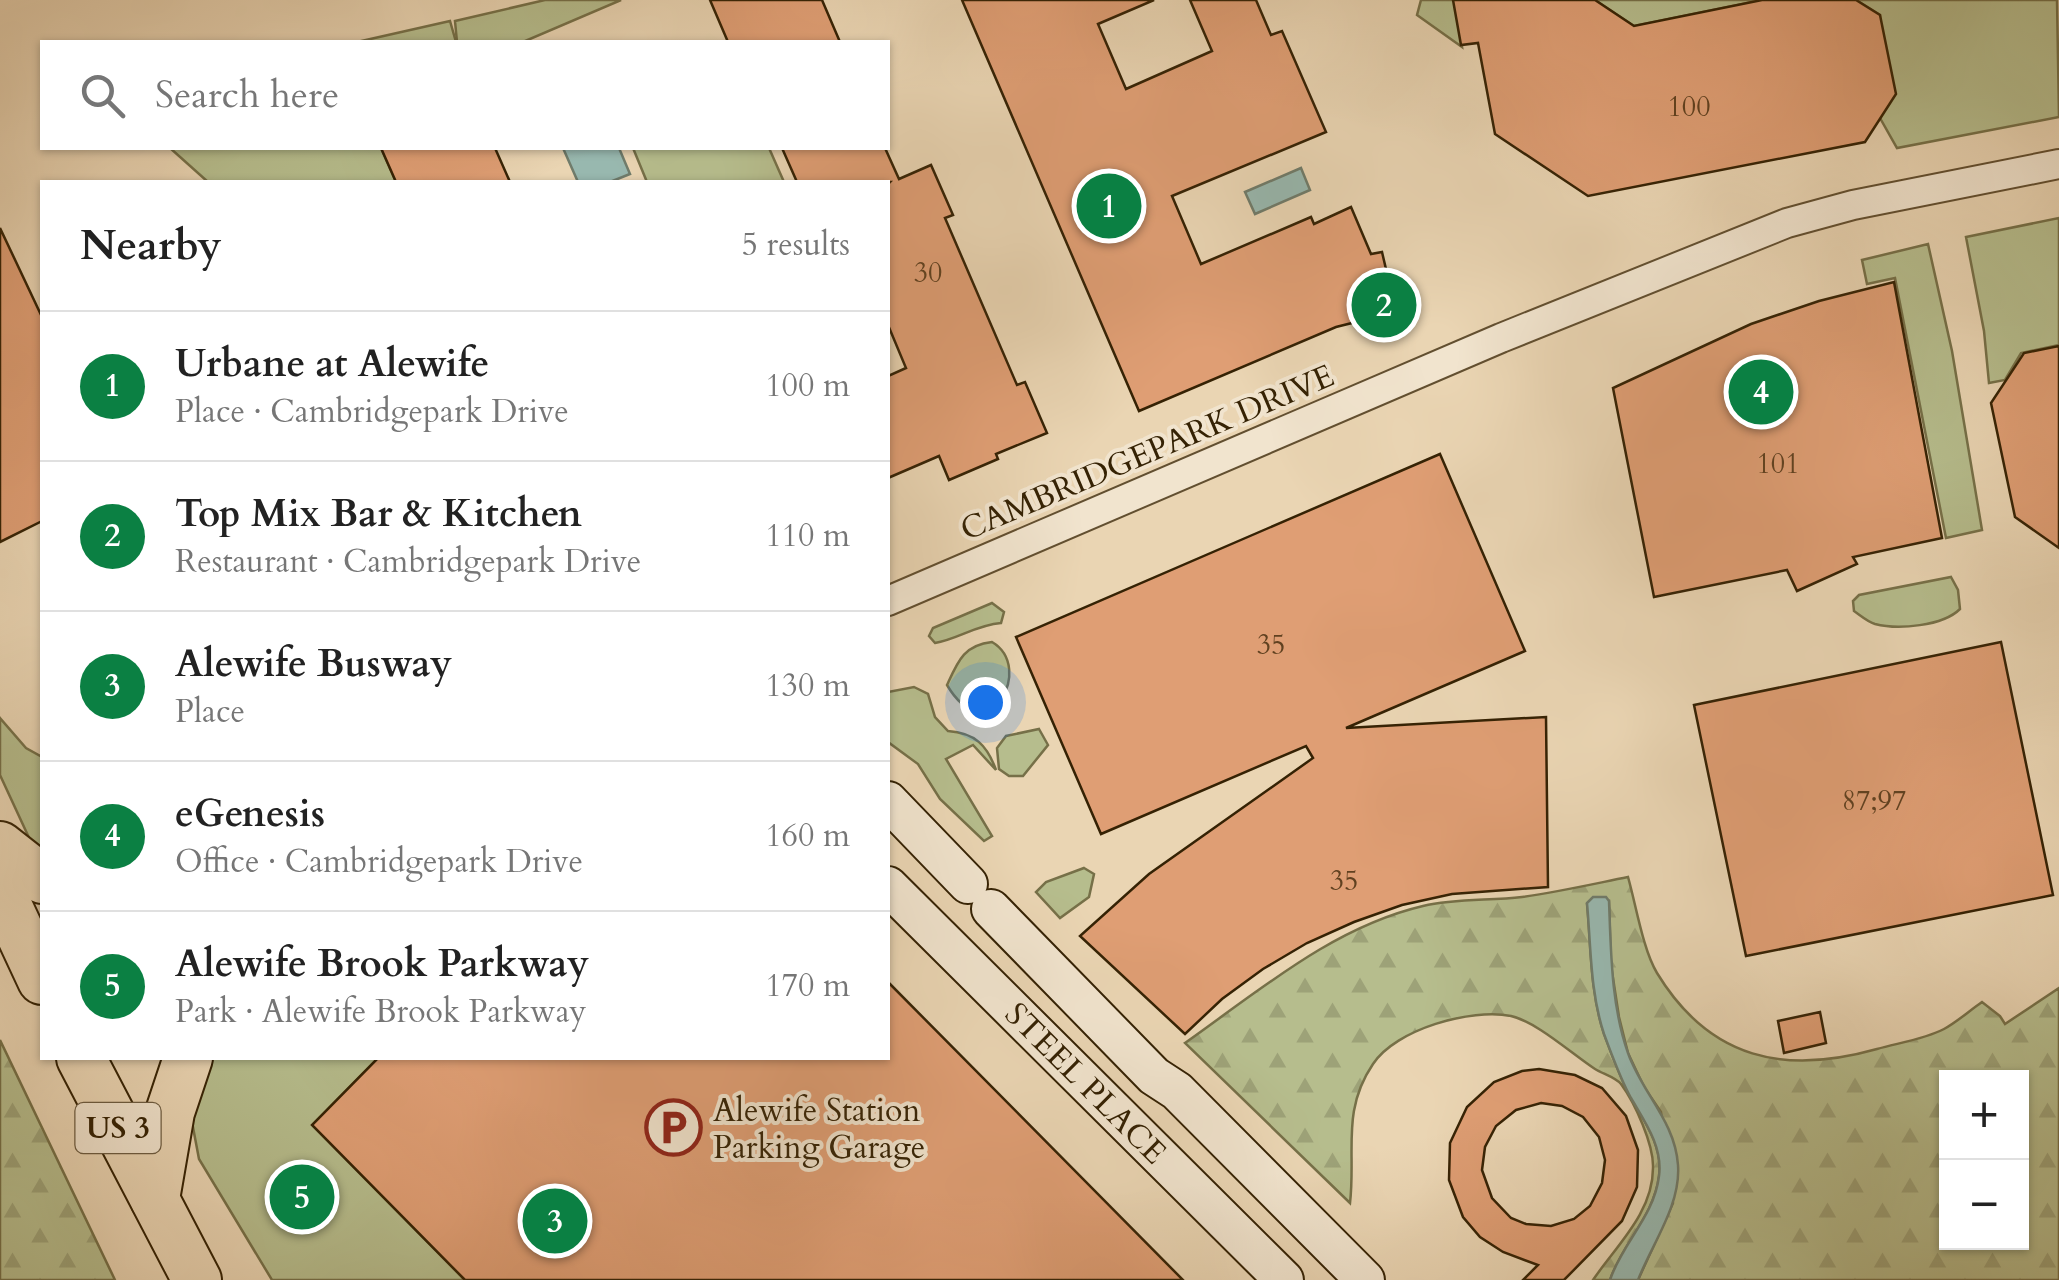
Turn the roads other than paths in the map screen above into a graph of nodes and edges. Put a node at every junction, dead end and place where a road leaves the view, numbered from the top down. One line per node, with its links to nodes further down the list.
1 (2059, 164): 2 (street, CAMBRIDGEPARK DRIVE)
2 (890, 600)
3 (890, 803): 14 (main road, STEEL PLACE)
4 (0, 846): 5 (highway)
5 (40, 877)
6 (890, 888): 13 (main road, STEEL PLACE)
7 (0, 890): 8 (highway)
8 (40, 976)
9 (82, 1060): 11 (highway, US 3)
10 (187, 1060): 11 (highway)
11 (155, 1199): 12 (highway, US 3)
12 (197, 1280)
13 (1284, 1280)
14 (1365, 1280)

